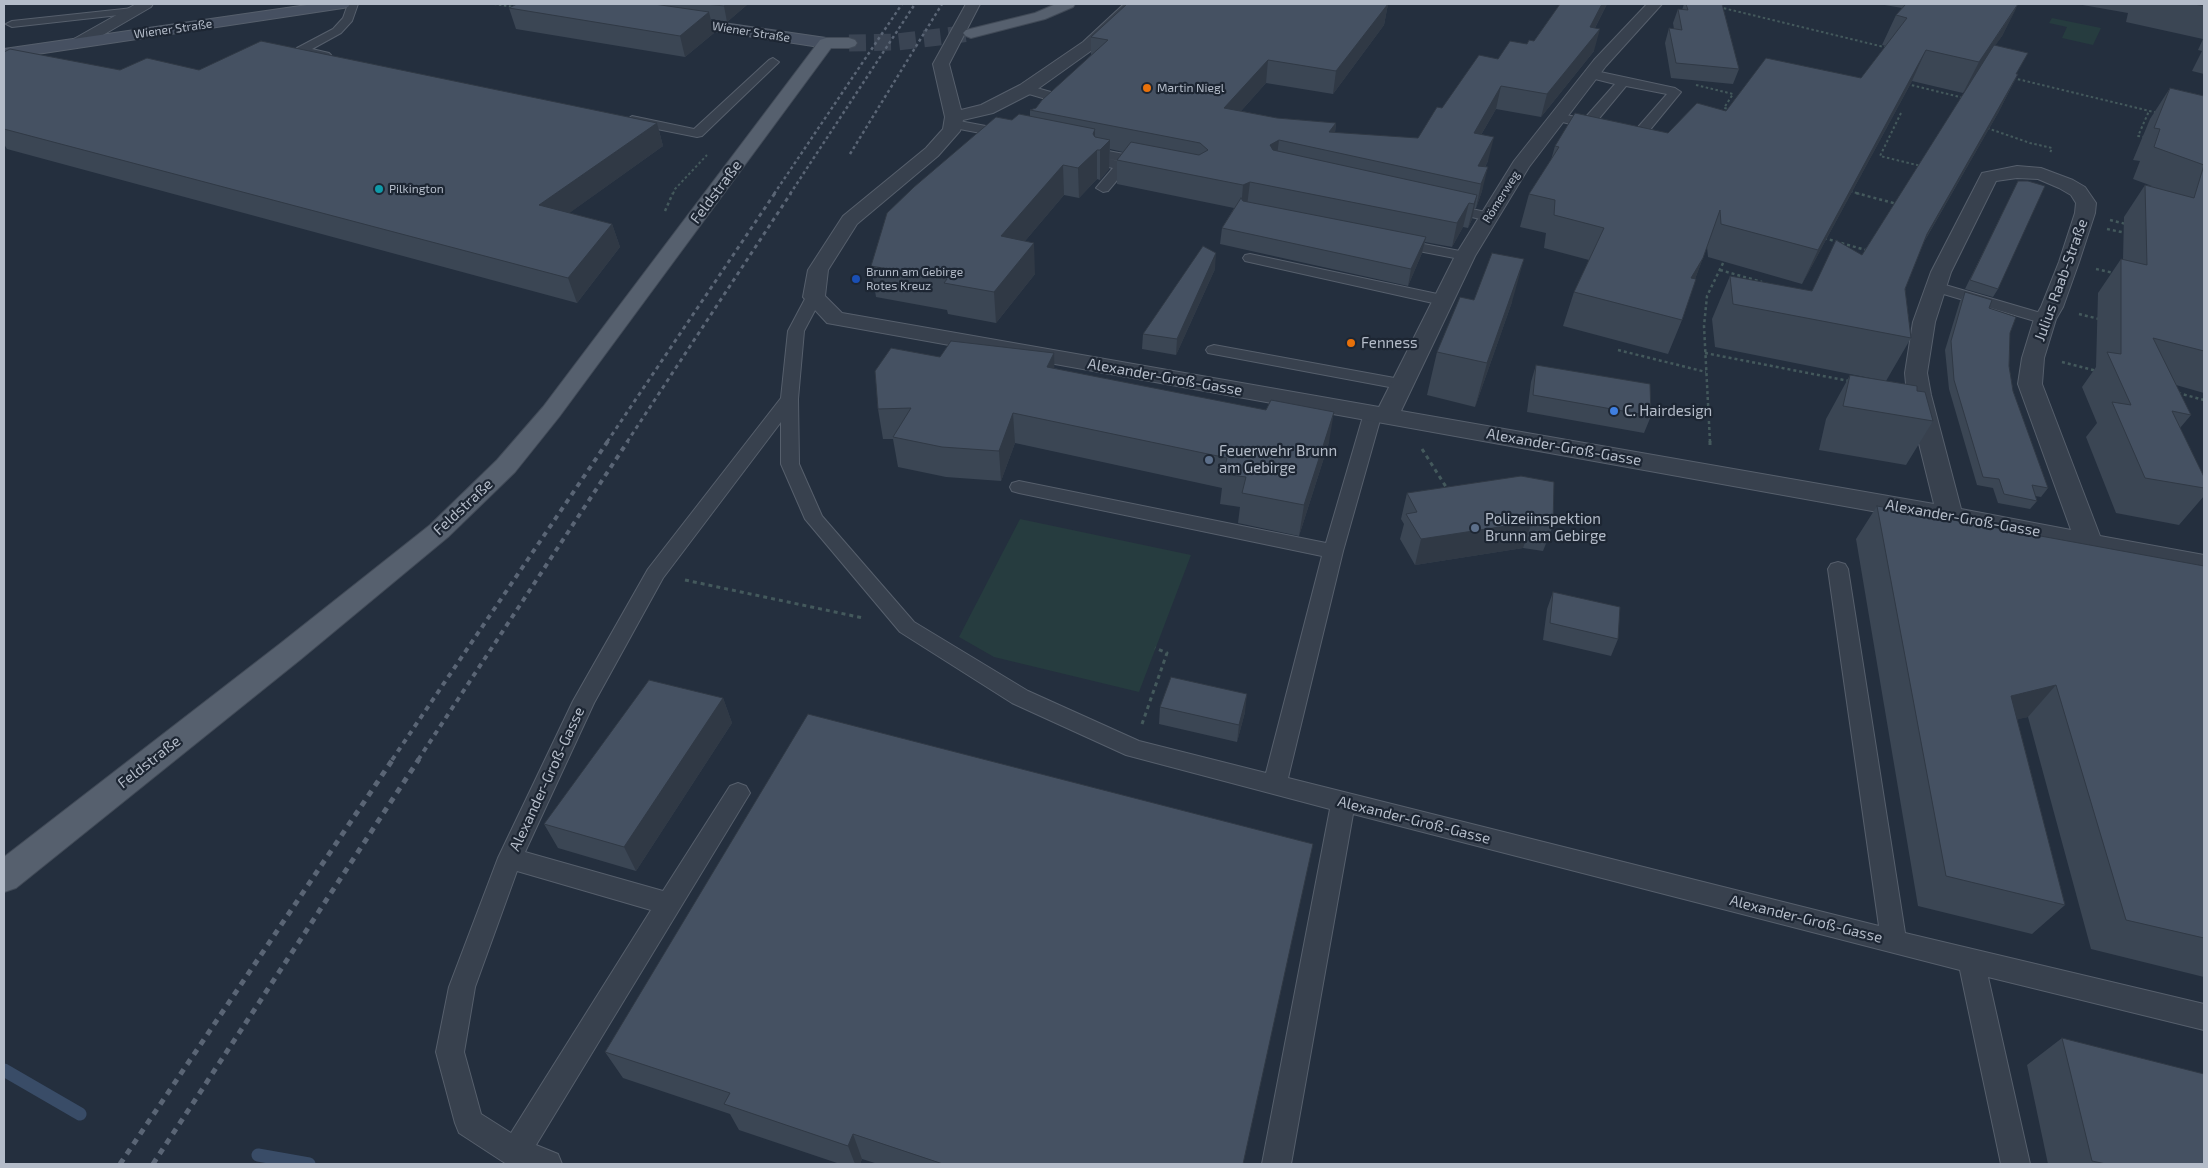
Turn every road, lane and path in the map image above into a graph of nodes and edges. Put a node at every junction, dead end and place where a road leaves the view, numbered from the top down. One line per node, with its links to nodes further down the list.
1 (343, 4): 14 (main road, Wiener Straße)
2 (353, 4): 22 (lane)
3 (494, 4): 10 (path)
4 (974, 4): 37 (street)
5 (1068, 4): 13 (main road)
6 (1655, 4): 25 (street, Römerweg)
7 (1136, 6): 29 (street)
8 (1716, 6): 17 (path)
9 (139, 8): 12 (lane); 14 (street)
10 (522, 8)
11 (659, 18): 15 (main road, Wiener Straße)
12 (12, 24)
13 (971, 33)
14 (78, 43): 18 (main road, Wiener Straße)
15 (826, 43): 16 (main road, Wiener Straße); 99 (main road, Feldstraße)
16 (849, 43)
17 (1886, 48): 19 (path); 21 (path)
18 (37, 49): 20 (main road, Wiener Straße); 23 (street)
19 (1896, 50)
20 (4, 54)
21 (1882, 55)
22 (340, 58)
23 (4, 60)
24 (773, 62): 34 (lane)
25 (1591, 74): 27 (lane); 35 (street, Römerweg)
26 (2013, 78): 31 (path)
27 (1623, 82): 38 (lane); 38 (lane)
28 (1904, 83): 30 (path)
29 (1026, 89): 36 (lane); 37 (street)
30 (1966, 98)
31 (2149, 111): 33 (path); 40 (path)
32 (1901, 113): 44 (path)
33 (2158, 113)
34 (619, 117)
35 (1558, 117): 38 (lane); 51 (street, Römerweg)
36 (1036, 120)
37 (953, 124): 41 (lane); 66 (street)
38 (1588, 124)
39 (1986, 128): 45 (path)
40 (2147, 138)
41 (1017, 140)
42 (708, 153): 50 (path)
43 (1159, 165): 46 (lane)
44 (1927, 168)
45 (2041, 174): 52 (street, Julius Raab-Straße); 65 (street, Julius Raab-Straße)
46 (1102, 188)
47 (1848, 190): 49 (path)
48 (1431, 204): 51 (lane)
49 (1903, 206)
50 (665, 213)
51 (1489, 217): 59 (street, Römerweg)
52 (2083, 218): 53 (path); 54 (path); 61 (street, Julius Raab-Straße)
53 (2128, 225)
54 (2128, 234)
55 (1821, 236): 57 (path)
56 (1380, 239): 59 (lane)
57 (1876, 253)
58 (1728, 254): 62 (path)
59 (1464, 256): 67 (street, Römerweg)
60 (1250, 258): 67 (lane)
61 (2068, 262): 63 (path); 68 (street, Julius Raab-Straße)
62 (1720, 270): 64 (path); 72 (path)
63 (2117, 274)
64 (1766, 283)
65 (1935, 287): 68 (lane); 86 (street, Julius Raab-Straße)
66 (814, 297): 79 (lane, Alexander-Groß-Gasse); 81 (street, Alexander-Groß-Gasse)
67 (1442, 300): 77 (street, Römerweg)
68 (2048, 313): 69 (path); 73 (street, Julius Raab-Straße)
69 (2100, 319)
70 (1214, 350): 77 (lane)
71 (1618, 350): 74 (path)
72 (1705, 353): 74 (path); 76 (path)
73 (2034, 354): 75 (path); 87 (street, Julius Raab-Straße)
74 (1706, 372): 83 (path)
75 (2100, 372)
76 (1851, 382)
77 (1400, 384): 81 (street, Römerweg)
78 (2176, 392): 80 (path)
79 (789, 398): 91 (lane, Alexander-Groß-Gasse); 92 (lane, Alexander-Groß-Gasse)
80 (2204, 400)
81 (1380, 414): 82 (street, Alexander-Groß-Gasse); 88 (lane)
82 (1425, 422): 83 (street, Alexander-Groß-Gasse); 85 (path)
83 (1712, 473): 86 (street, Alexander-Groß-Gasse)
84 (1019, 487): 88 (lane)
85 (1450, 493)
86 (1950, 516): 87 (street, Alexander-Groß-Gasse)
87 (2089, 542): 89 (street, Alexander-Groß-Gasse)
88 (1333, 551): 95 (lane)
89 (2204, 565)
90 (1838, 568): 101 (lane)
91 (655, 574): 92 (path); 98 (lane, Alexander-Groß-Gasse)
92 (907, 627): 94 (lane, Alexander-Groß-Gasse)
93 (1155, 648): 94 (path)
94 (1134, 749): 95 (lane, Alexander-Groß-Gasse)
95 (1275, 784): 97 (lane, Alexander-Groß-Gasse)
96 (738, 793): 100 (lane)
97 (1343, 802): 101 (lane, Alexander-Groß-Gasse); 106 (lane)
98 (510, 858): 100 (lane); 104 (lane, Alexander-Groß-Gasse)
99 (4, 877)
100 (669, 904): 104 (lane)
101 (1894, 942): 102 (lane, Alexander-Groß-Gasse)
102 (1971, 960): 103 (lane, Alexander-Groß-Gasse); 107 (lane)
103 (2204, 1017)
104 (515, 1152): 105 (lane, Alexander-Groß-Gasse)
105 (548, 1164)
106 (1276, 1164)
107 (2015, 1164)

